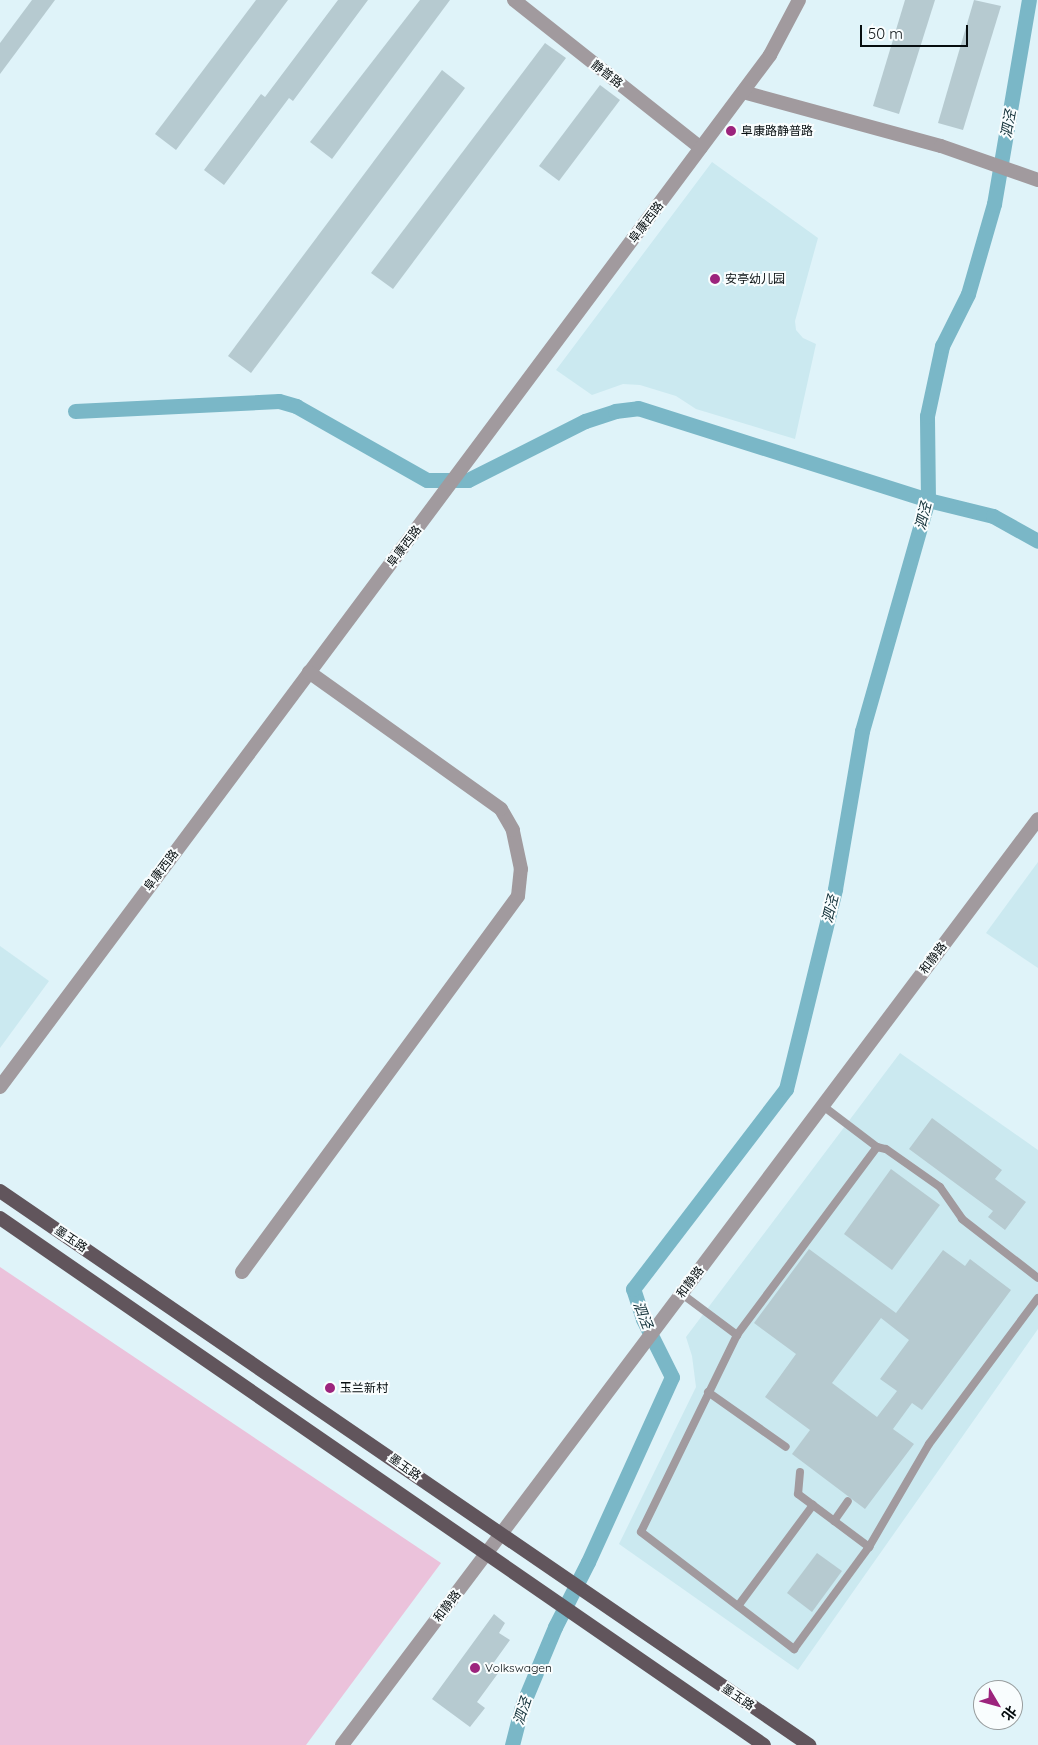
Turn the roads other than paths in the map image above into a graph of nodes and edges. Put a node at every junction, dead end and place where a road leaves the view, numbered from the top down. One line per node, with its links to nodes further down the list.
1 (514, 0): 4 (street, 静普路)
2 (799, 0): 3 (street, 阜康西路)
3 (743, 92): 4 (street, 阜康西路); 5 (street)
4 (701, 148): 6 (street, 阜康西路)
5 (1038, 180)
6 (309, 672): 8 (street, 阜康西路); 13 (street)
7 (1038, 819): 9 (street, 和静路)
8 (0, 1087)
9 (822, 1106): 10 (lane); 15 (street, 和静路)
10 (878, 1147): 14 (lane); 17 (lane)
11 (0, 1190): 24 (main road, 墨玉路)
12 (0, 1218): 26 (main road, 墨玉路)
13 (242, 1272)
14 (1038, 1278)
15 (682, 1294): 17 (lane); 24 (street, 和静路)
16 (1038, 1298): 25 (lane)
17 (737, 1335): 18 (lane)
18 (708, 1392): 19 (lane); 27 (lane)
19 (786, 1447)
20 (800, 1472): 22 (lane)
21 (848, 1501): 23 (lane)
22 (812, 1505): 23 (lane); 27 (lane)
23 (834, 1521): 25 (lane)
24 (501, 1534): 26 (street, 和静路); 30 (main road, 墨玉路)
25 (869, 1547): 27 (lane)
26 (485, 1554): 28 (street, 和静路); 29 (main road, 墨玉路)
27 (738, 1606)
28 (342, 1745)
29 (764, 1745)
30 (809, 1745)

